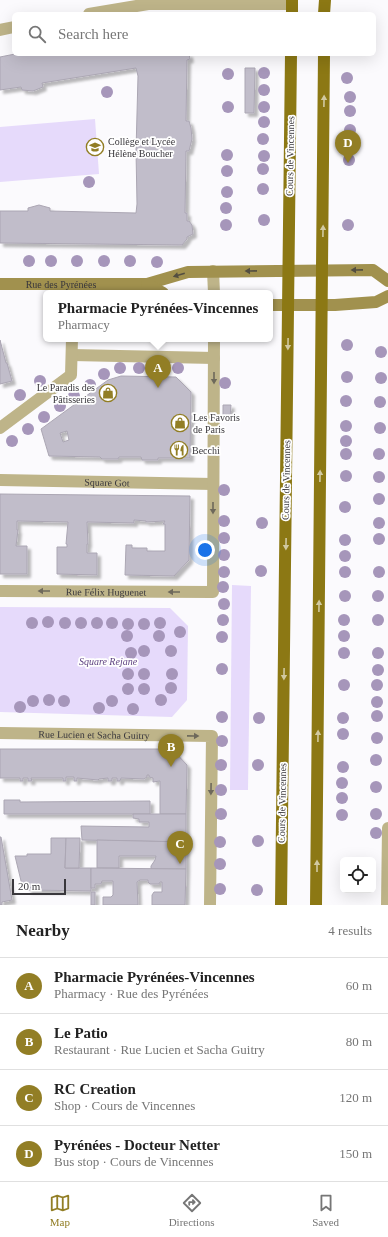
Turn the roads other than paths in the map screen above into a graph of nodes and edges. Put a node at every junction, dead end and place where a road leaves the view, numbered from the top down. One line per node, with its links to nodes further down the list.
1 (324, 0): 4 (main road)
2 (292, 6): 3 (street)
3 (101, 12)
4 (324, 12)
5 (12, 27): 6 (street)
6 (0, 30)
7 (291, 56): 9 (main road, Cours de Vincennes)
8 (324, 56): 10 (main road, one-way to 8)
9 (289, 270): 10 (main road, Rue des Pyrénées); 11 (main road, Rue des Pyrénées, one-way to 11); 20 (main road, Cours de Vincennes)
10 (322, 270): 12 (main road, Rue des Pyrénées, one-way to 10); 21 (main road)
11 (213, 271): 14 (main road, Rue des Pyrénées, one-way to 14); 17 (street)
12 (388, 281)
13 (0, 284): 15 (main road, Rue des Pyrénées)
14 (147, 284): 15 (main road, Rue des Pyrénées); 16 (main road, Rue des Pyrénées)
15 (73, 288)
16 (158, 290)
17 (214, 290)
18 (388, 296): 21 (main road)
19 (273, 305): 20 (main road)
20 (289, 305): 21 (main road); 34 (main road, Cours de Vincennes, one-way to 34)
21 (322, 305): 35 (main road, one-way to 21)
22 (72, 342): 24 (street)
23 (214, 342): 25 (street)
24 (72, 355): 25 (street); 26 (street)
25 (214, 358): 28 (street, one-way to 28)
26 (0, 428)
27 (0, 480): 28 (street, Square Got)
28 (213, 484): 29 (street, Rue Félix Huguenet, one-way to 29)
29 (0, 591)
30 (0, 733): 33 (street, Rue Lucien et Sacha Guitry, one-way to 33)
31 (388, 828): 32 (street)
32 (388, 856): 36 (street)
33 (210, 905)
34 (281, 905)
35 (316, 905)
36 (387, 905)

